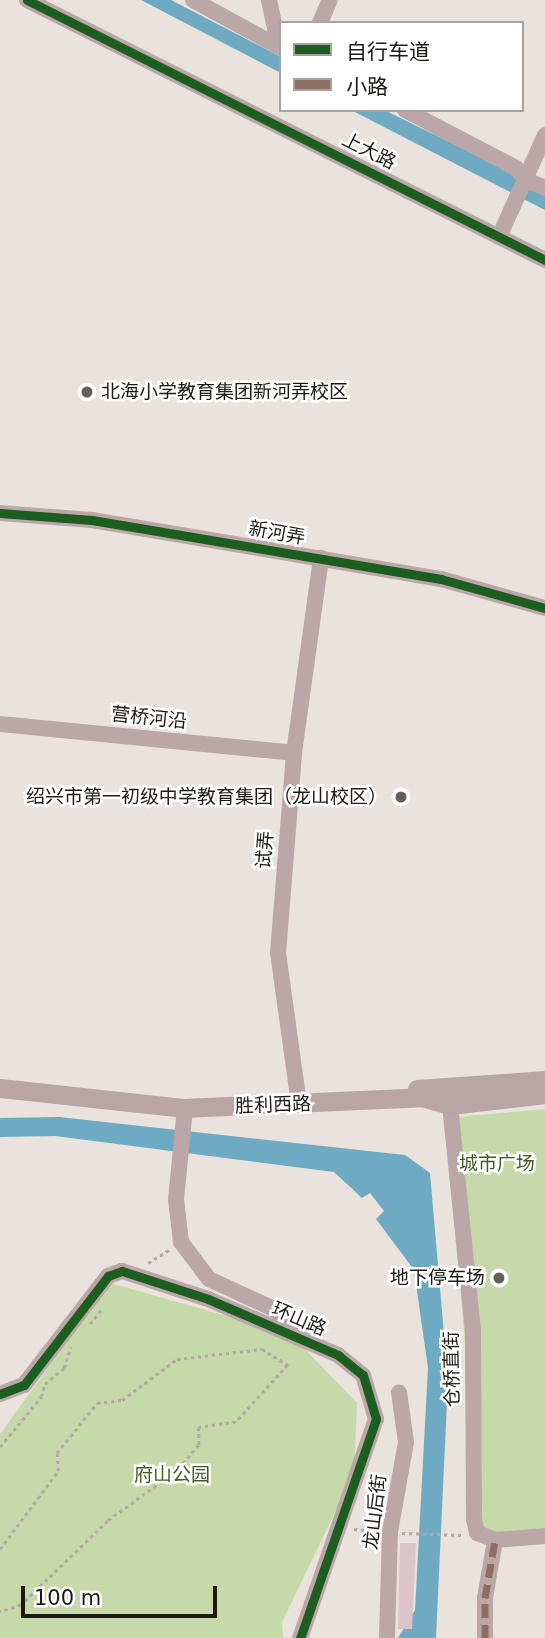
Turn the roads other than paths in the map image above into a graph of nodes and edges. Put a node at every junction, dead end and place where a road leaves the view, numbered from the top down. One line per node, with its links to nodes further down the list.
1 (27, 0): 12 (street, 上大路)
2 (193, 0): 7 (street)
3 (269, 0): 6 (street)
4 (330, 0): 5 (street)
5 (321, 21)
6 (279, 43)
7 (279, 46)
8 (409, 112): 10 (street)
9 (545, 135): 10 (street)
10 (526, 182): 11 (street); 12 (street)
11 (545, 188)
12 (499, 237): 13 (street, 上大路)
13 (545, 260)
14 (0, 513): 15 (street, 新河弄)
15 (321, 558): 16 (street, 新河弄); 18 (street, 试弄)
16 (545, 608)
17 (0, 724): 18 (street, 营桥河沿)
18 (294, 754): 24 (street, 试弄)
19 (0, 1077): 24 (main road, 胜利西路)
20 (545, 1080): 23 (main road, 胜利西路)
21 (0, 1088): 25 (main road, 胜利西路)
22 (545, 1094): 23 (main road, 胜利西路)
23 (449, 1097): 24 (main road, 胜利西路); 30 (street, 仓桥直街)
24 (298, 1099): 25 (main road, 胜利西路)
25 (185, 1118): 26 (street)
26 (307, 1342): 28 (street, 环山路); 31 (street, 环山路)
27 (400, 1392): 32 (street, 龙山后街)
28 (0, 1394)
29 (545, 1536): 30 (street)
30 (495, 1540): 33 (street)
31 (300, 1638)
32 (387, 1638)
33 (485, 1638)

